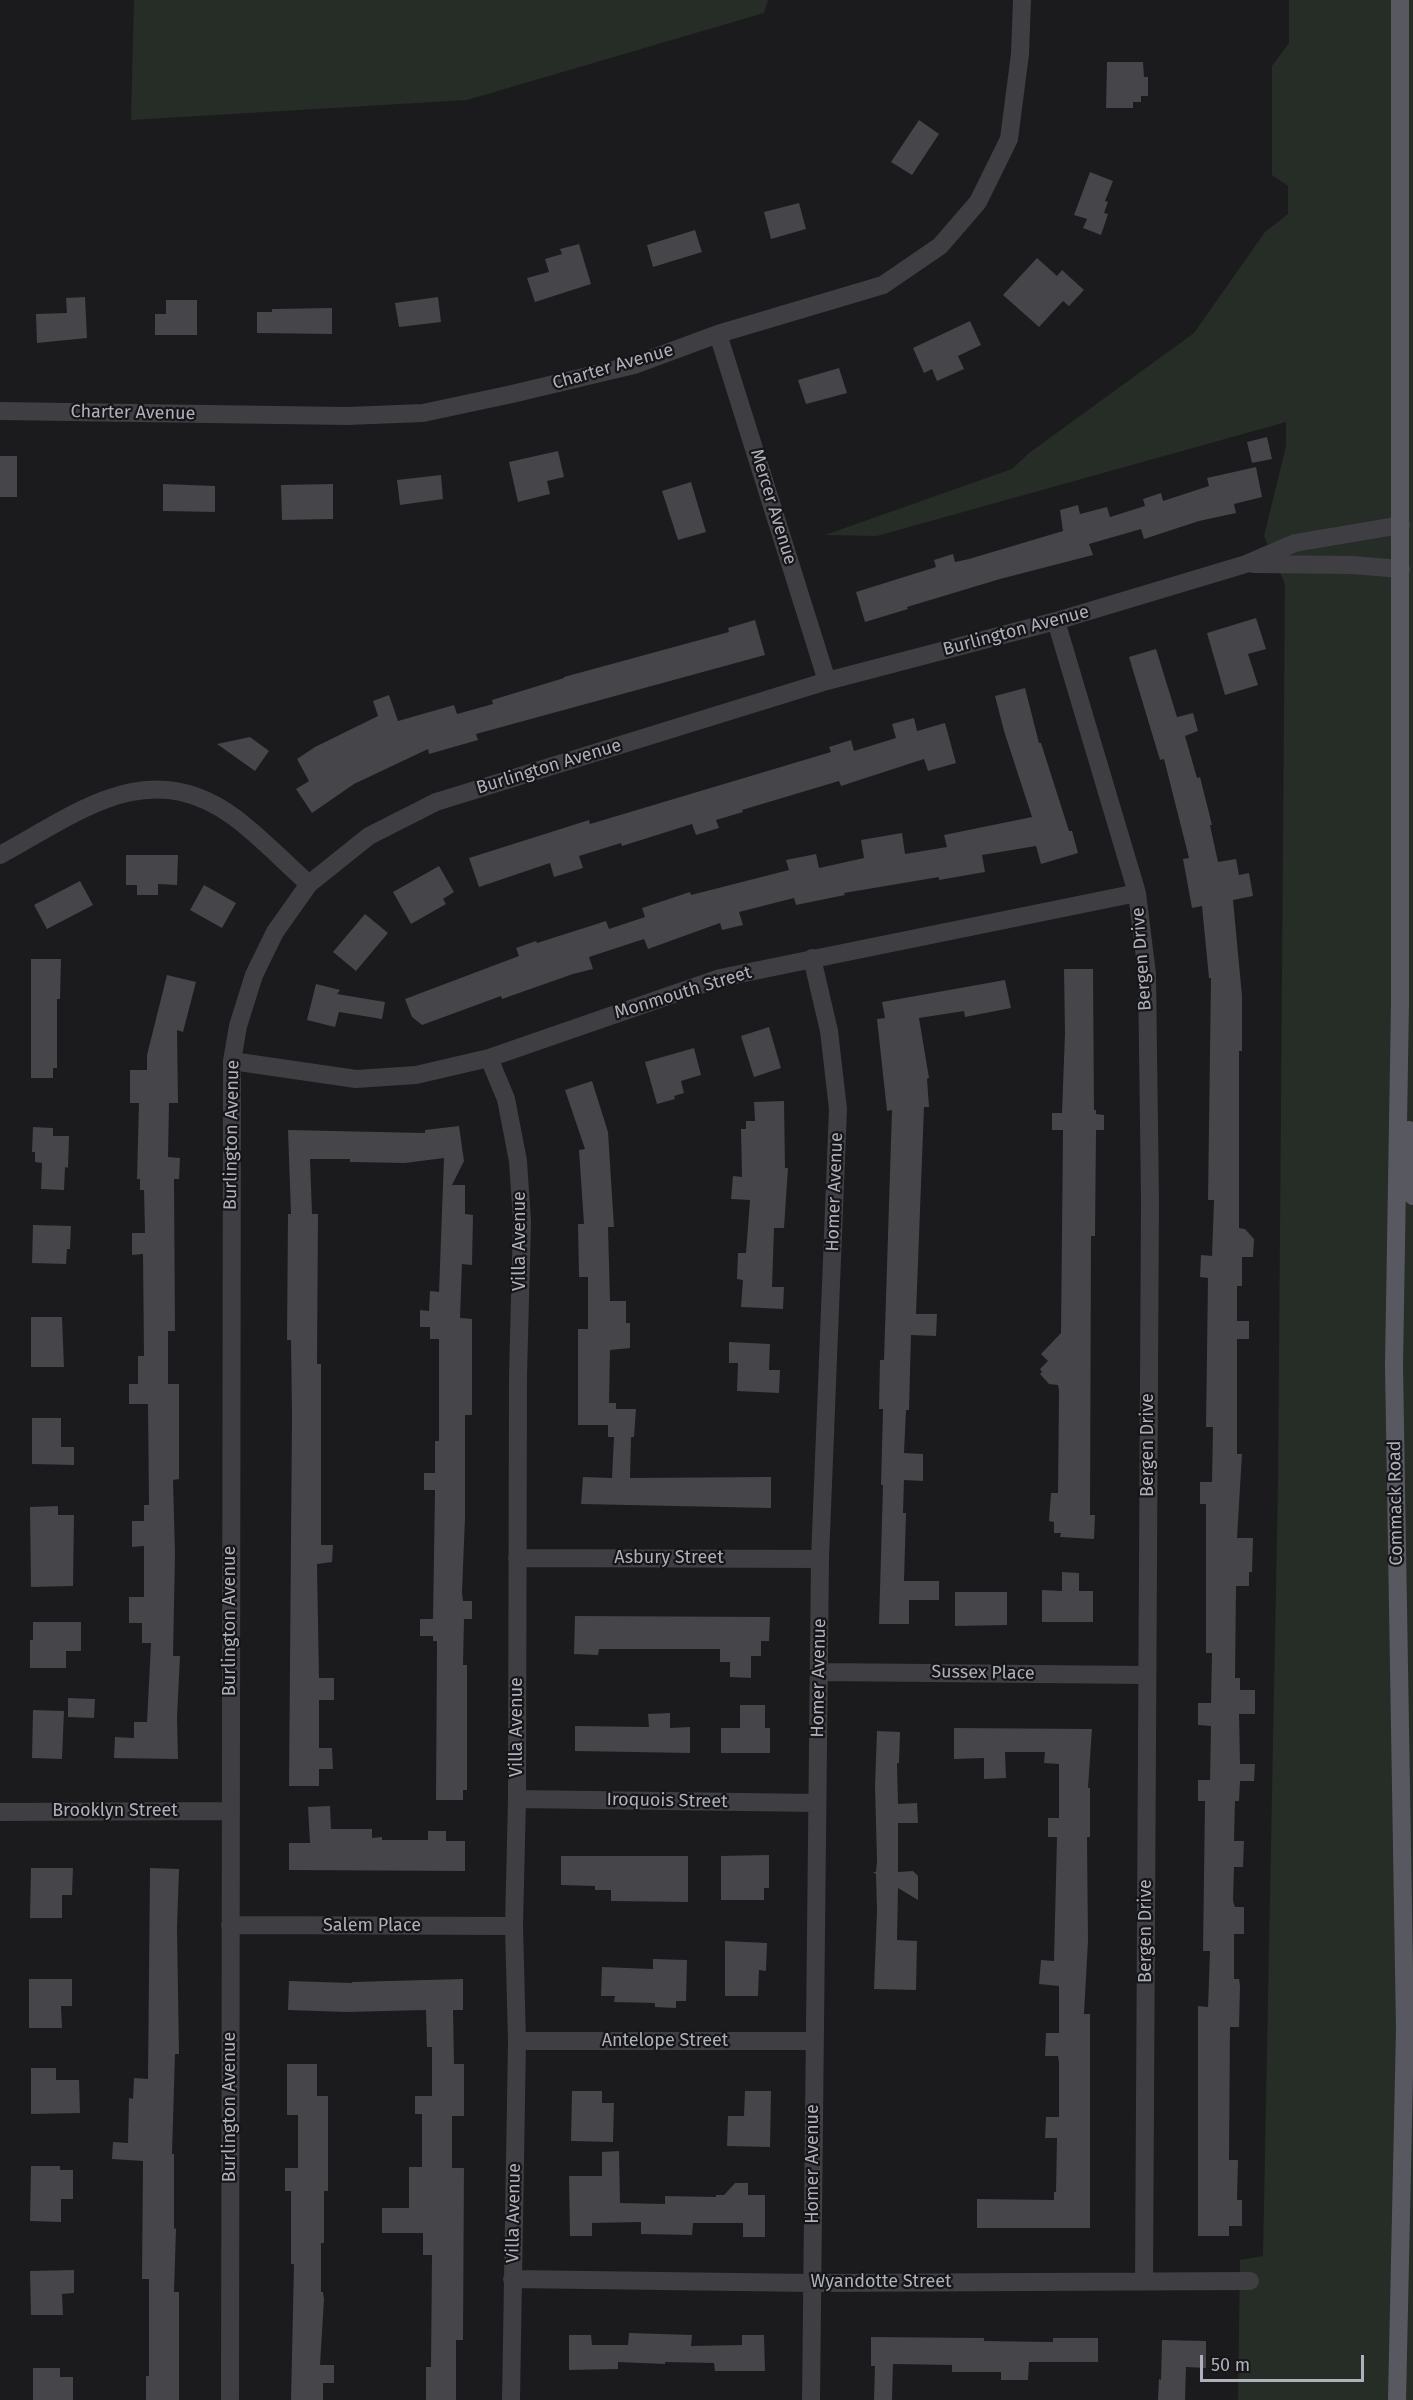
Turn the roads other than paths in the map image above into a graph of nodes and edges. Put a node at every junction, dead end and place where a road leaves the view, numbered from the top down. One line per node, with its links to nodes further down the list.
1 (1022, 0): 3 (street, Charter Avenue)
2 (1400, 0): 5 (main road, Commack Road)
3 (718, 334): 4 (street, Charter Avenue); 9 (street, Mercer Avenue)
4 (0, 411)
5 (1401, 525): 6 (street, Burlington Avenue); 7 (main road, Commack Road)
6 (1245, 564): 7 (street, Burlington Avenue); 8 (street, Burlington Avenue)
7 (1401, 569): 14 (main road, Commack Road)
8 (1056, 621): 9 (street, Burlington Avenue); 12 (street, Bergen Drive)
9 (827, 681): 11 (street, Burlington Avenue)
10 (0, 855): 11 (street)
11 (309, 884): 16 (street, Burlington Avenue)
12 (1137, 893): 13 (street, Monmouth Street); 21 (street, Bergen Drive)
13 (812, 958): 15 (street, Monmouth Street); 19 (street, Homer Avenue)
14 (1400, 1003): 17 (main road, Commack Road); 37 (main road, Commack Road)
15 (489, 1058): 16 (street, Monmouth Street); 18 (street, Villa Avenue)
16 (232, 1061): 24 (street, Burlington Avenue)
17 (1413, 1196)
18 (517, 1558): 19 (street, Asbury Street); 22 (street, Villa Avenue)
19 (820, 1559): 20 (street, Homer Avenue)
20 (819, 1672): 21 (street, Sussex Place); 23 (street, Homer Avenue)
21 (1146, 1675): 31 (street, Bergen Drive)
22 (517, 1799): 23 (street, Iroquois Street); 27 (street, Villa Avenue)
23 (818, 1803): 29 (street, Homer Avenue)
24 (229, 1811): 25 (street, Brooklyn Street); 26 (street, Burlington Avenue)
25 (0, 1812)
26 (230, 1925): 27 (street, Salem Place); 34 (street, Burlington Avenue)
27 (514, 1926): 28 (street, Villa Avenue)
28 (517, 2041): 29 (street, Antelope Street); 30 (street, Villa Avenue)
29 (813, 2041): 33 (street, Homer Avenue)
30 (512, 2279): 33 (street, Wyandotte Street); 35 (street, Villa Avenue)
31 (1144, 2280): 32 (street, Wyandotte Street); 33 (street, Wyandotte Street)
32 (1250, 2281)
33 (812, 2283): 36 (street, Homer Avenue)
34 (230, 2400)
35 (511, 2400)
36 (811, 2400)
37 (1397, 2400)

